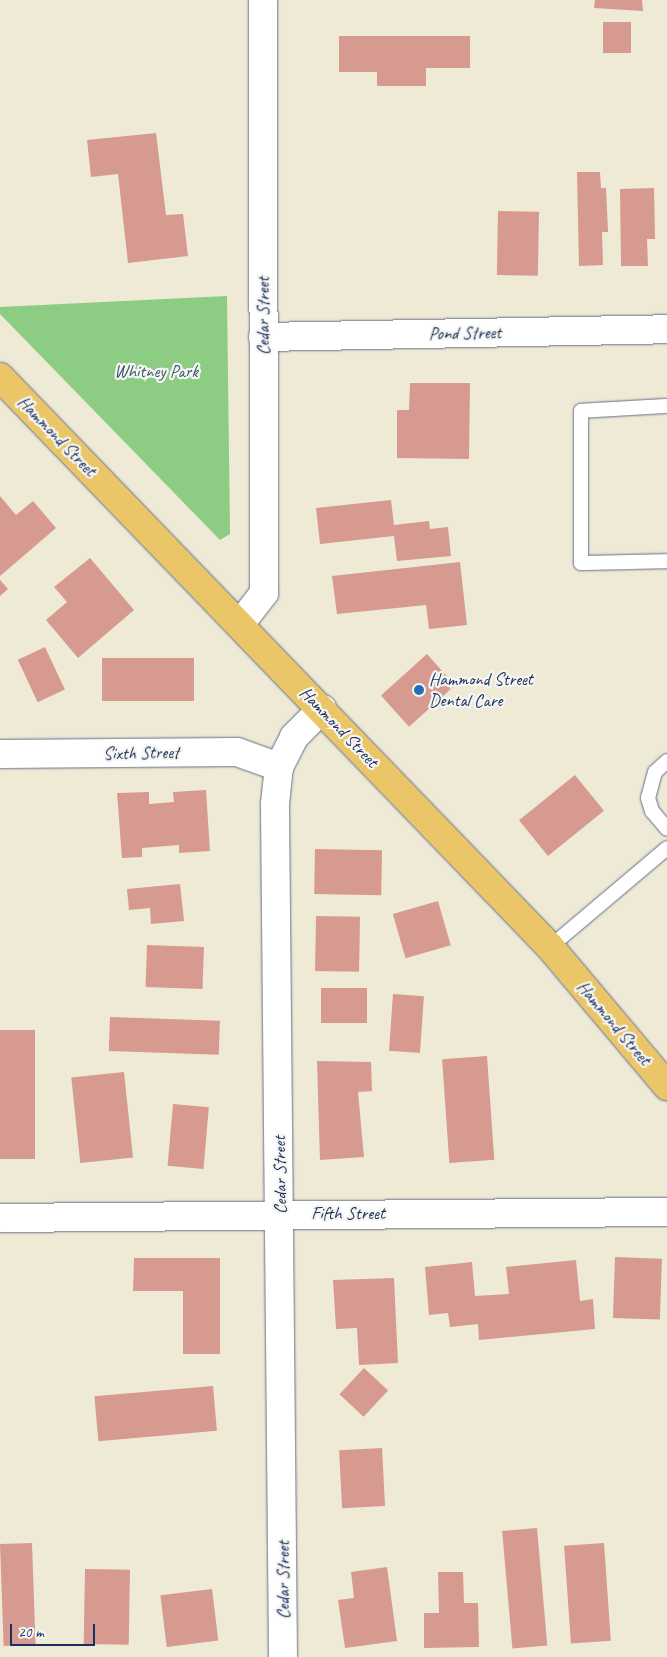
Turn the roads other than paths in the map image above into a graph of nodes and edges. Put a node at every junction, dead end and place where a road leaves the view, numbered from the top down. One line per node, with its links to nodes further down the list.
1 (263, 0): 3 (street, Cedar Street)
2 (667, 329): 3 (street, Pond Street)
3 (263, 337): 7 (street, Cedar Street)
4 (0, 377): 7 (main road, Hammond Street)
5 (667, 406): 6 (lane)
6 (667, 561)
7 (240, 624): 8 (main road, Hammond Street)
8 (322, 709): 11 (street, Cedar Street); 14 (main road, Hammond Street)
9 (0, 754): 11 (street, Sixth Street)
10 (667, 761): 12 (lane)
11 (279, 767): 17 (street, Cedar Street)
12 (667, 829)
13 (667, 848): 14 (lane)
14 (550, 947): 15 (main road, Hammond Street)
15 (667, 1086)
16 (667, 1212): 17 (street, Fifth Street)
17 (280, 1213): 18 (street, Fifth Street); 19 (street, Cedar Street)
18 (0, 1218)
19 (283, 1657)

